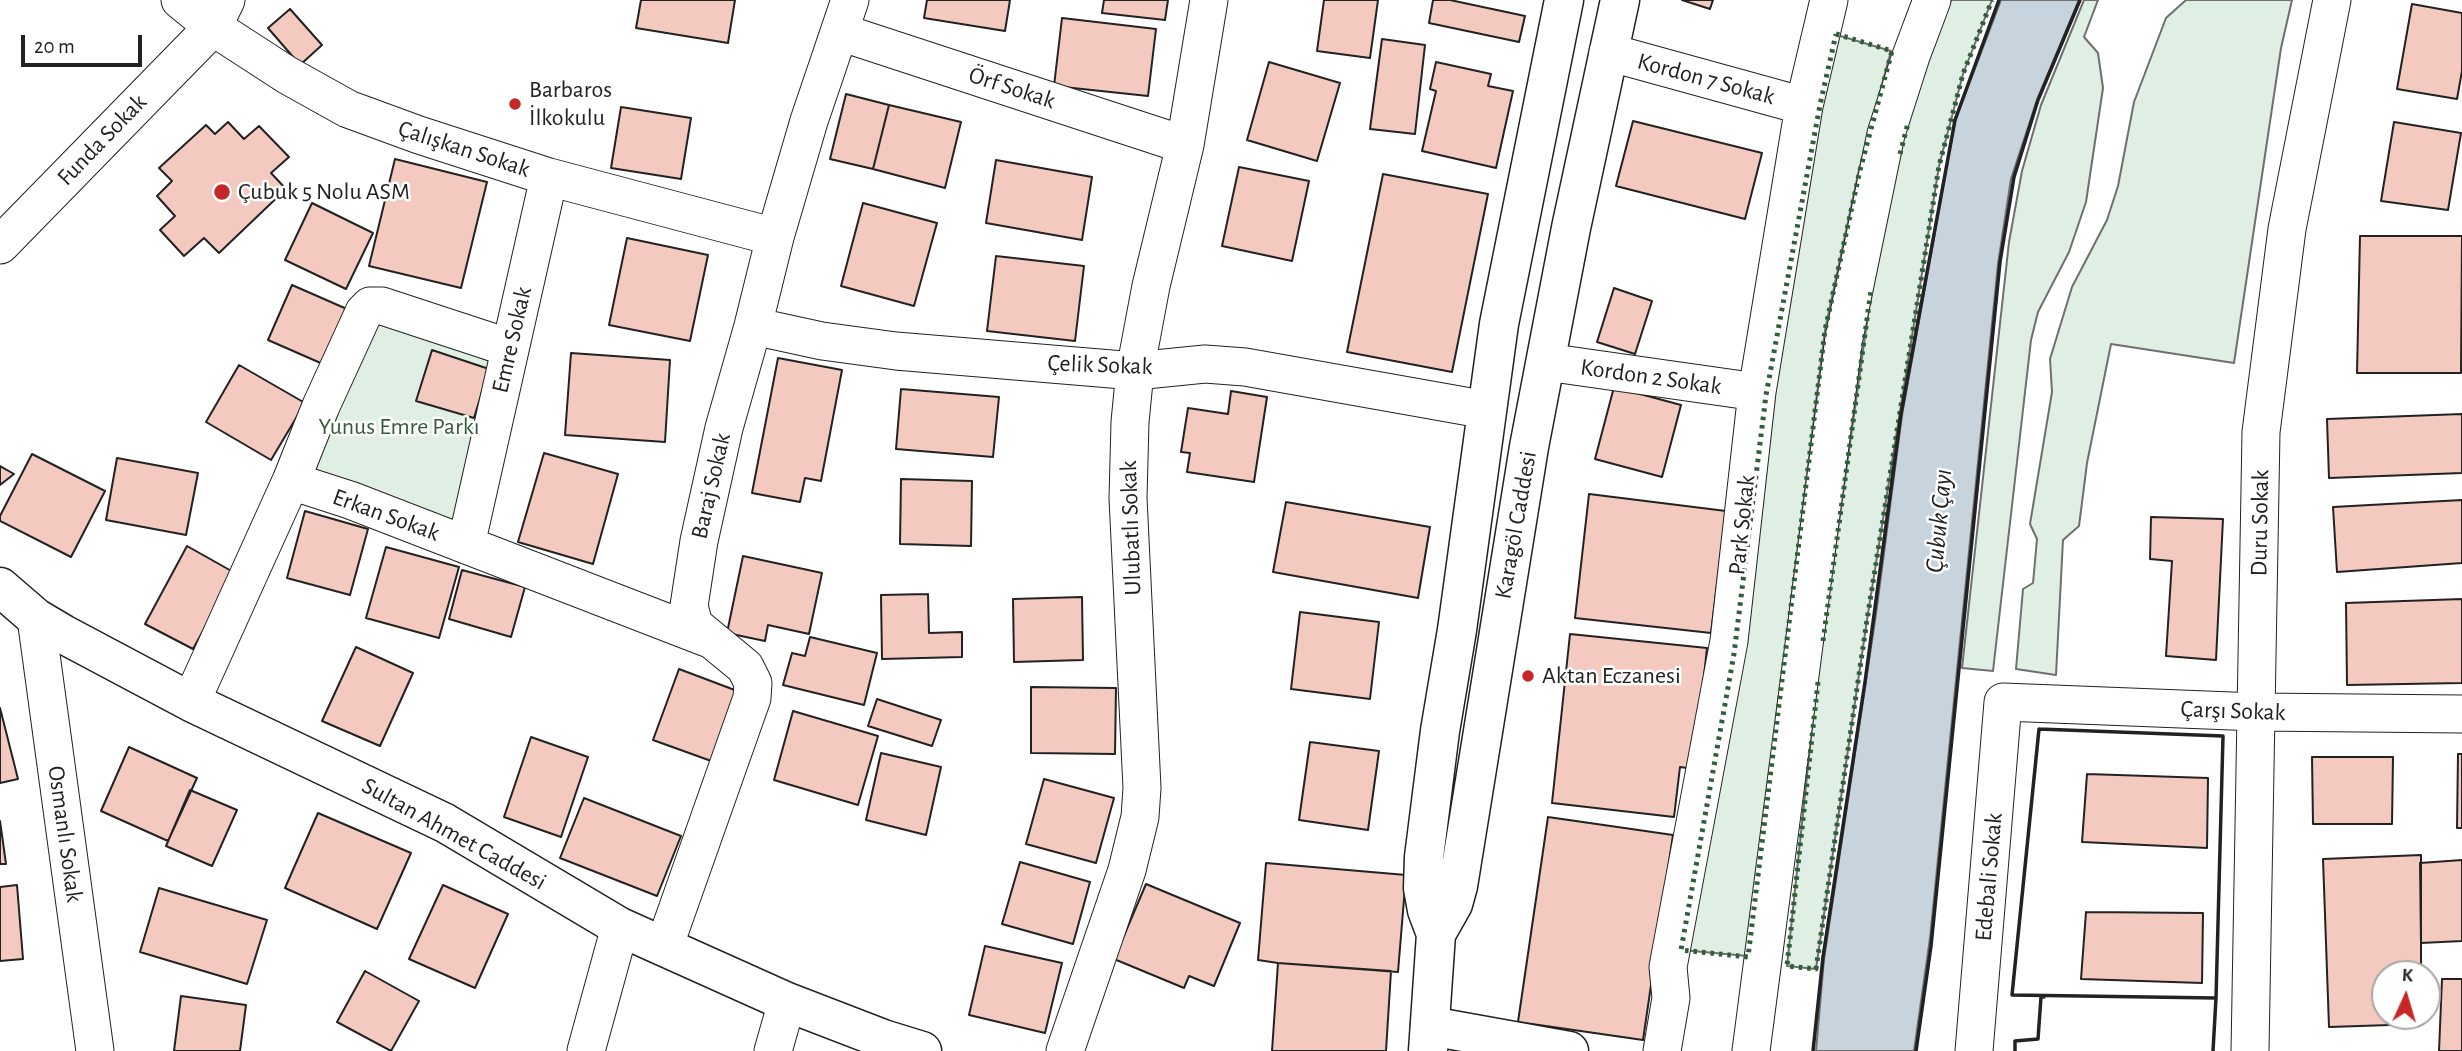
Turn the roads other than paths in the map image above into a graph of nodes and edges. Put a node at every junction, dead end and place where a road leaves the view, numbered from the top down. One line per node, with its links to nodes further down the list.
1 (180, 0): 8 (street, Çalışkan Sokak)
2 (1209, 0): 12 (street, Ulubatlı Sokak)
3 (1564, 0): 21 (main road)
4 (1620, 0): 10 (main road, Karagöl Caddesi)
5 (1829, 0): 11 (street, Park Sokak)
6 (1932, 0): 43 (street)
7 (2332, 0): 29 (street, Duru Sokak)
8 (219, 14): 13 (street, Çalışkan Sokak); 15 (street, Funda Sokak)
9 (845, 16): 12 (street, Örf Sokak); 14 (street, Baraj Sokak)
10 (1608, 52): 11 (street, Kordon 7 Sokak); 18 (main road, Karagöl Caddesi)
11 (1804, 106): 20 (street, Park Sokak)
12 (1185, 145): 19 (street, Ulubatlı Sokak)
13 (549, 177): 14 (street, Çalışkan Sokak); 17 (street, Emre Sokak)
14 (775, 237): 16 (street, Baraj Sokak)
15 (0, 245)
16 (754, 326): 19 (street, Çelik Sokak); 26 (street, Baraj Sokak)
17 (510, 348): 22 (street); 23 (street, Emre Sokak)
18 (1546, 362): 20 (street, Kordon 2 Sokak); 32 (main road, Karagöl Caddesi)
19 (1135, 371): 21 (street, Çelik Sokak); 40 (street, Ulubatlı Sokak)
20 (1757, 392): 42 (street, Park Sokak)
21 (1487, 410): 32 (main road)
22 (291, 481): 23 (street, Erkan Sokak); 27 (street)
23 (466, 545): 26 (street, Erkan Sokak)
24 (0, 587): 25 (main road, Sultan Ahmet Caddesi)
25 (36, 618): 27 (main road, Sultan Ahmet Caddesi); 36 (street, Osmanlı Sokak)
26 (707, 638): 33 (street, Baraj Sokak)
27 (191, 702): 31 (main road, Sultan Ahmet Caddesi)
28 (2003, 702): 29 (street, Çarşı Sokak); 44 (street, Edebali Sokak)
29 (2257, 712): 30 (street, Çarşı Sokak); 45 (street, Duru Sokak)
30 (2462, 714)
31 (620, 927): 33 (main road, Sultan Ahmet Caddesi); 37 (street)
32 (1436, 934): 35 (main road, Karagöl Caddesi)
33 (664, 947): 34 (main road, Sultan Ahmet Caddesi)
34 (787, 1002): 38 (street); 39 (main road, Sultan Ahmet Caddesi)
35 (1429, 1039): 41 (main road)
36 (94, 1051)
37 (586, 1051)
38 (773, 1051)
39 (922, 1051)
40 (1065, 1051)
41 (1569, 1051)
42 (1662, 1051)
43 (1752, 1051)
44 (1974, 1051)
45 (2250, 1051)

